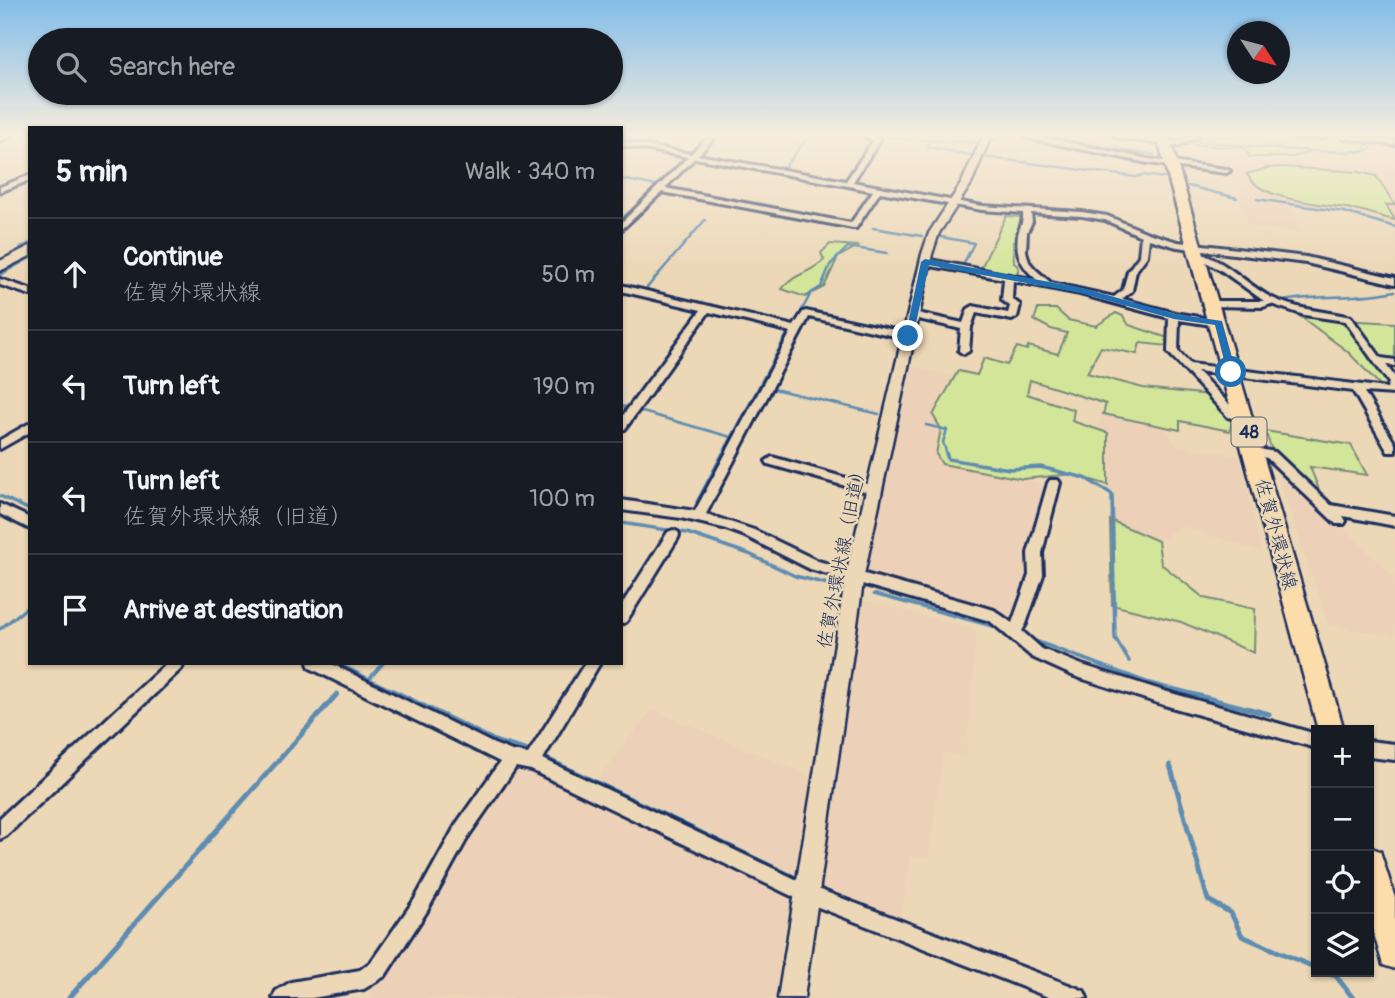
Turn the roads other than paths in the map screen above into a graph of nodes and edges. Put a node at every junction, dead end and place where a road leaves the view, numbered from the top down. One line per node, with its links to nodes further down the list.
1 (17, 183): 8 (street)
2 (666, 183): 9 (street)
3 (840, 183): 6 (street)
4 (967, 183): 10 (street, 佐賀外環状線（旧道）)
5 (1177, 183): 15 (main road, 佐賀外環状線 / 48)
6 (848, 184): 7 (street)
7 (878, 189): 9 (street); 10 (street)
8 (0, 190)
9 (659, 190): 12 (street)
10 (953, 203): 11 (street); 16 (street, 佐賀外環状線（旧道）)
11 (1026, 210): 13 (street); 21 (street)
12 (623, 226)
13 (1144, 235): 15 (street); 24 (street)
14 (28, 251): 17 (main road)
15 (1198, 251): 19 (street); 25 (street); 27 (main road, 佐賀外環状線 / 48)
16 (925, 262): 18 (street); 28 (street, 佐賀外環状線（旧道）)
17 (0, 267)
18 (1009, 277): 21 (street); 30 (street)
19 (1395, 281)
20 (0, 282): 23 (street)
21 (1048, 284): 24 (street)
22 (623, 288): 26 (street)
23 (28, 291)
24 (1116, 300): 29 (street)
25 (1276, 303): 27 (street); 34 (street)
26 (706, 309): 31 (street); 40 (street)
27 (1216, 314): 29 (street); 37 (main road, 佐賀外環状線 / 48)
28 (913, 315): 30 (street); 32 (street, 佐賀外環状線（旧道）)
29 (1174, 316): 36 (street)
30 (966, 327): 33 (street)
31 (797, 330): 32 (street); 51 (street)
32 (908, 336): 47 (street, 佐賀外環状線（旧道）)
33 (964, 351)
34 (1378, 361): 35 (street); 38 (street)
35 (1395, 363)
36 (1187, 367): 37 (street); 39 (street)
37 (1231, 372): 38 (street); 39 (main road, 佐賀外環状線 / 48)
38 (1356, 387): 43 (street)
39 (1245, 418): 44 (main road, 佐賀外環状線 / 48)
40 (623, 423)
41 (28, 428): 42 (street)
42 (0, 445)
43 (1392, 450)
44 (1254, 452): 50 (street); 62 (main road, 佐賀外環状線 / 48)
45 (772, 461): 47 (street)
46 (1054, 483): 58 (street)
47 (874, 491): 56 (street, 佐賀外環状線（旧道）)
48 (623, 505): 51 (street)
49 (0, 509): 54 (street)
50 (1327, 509): 52 (street); 53 (street)
51 (698, 517): 56 (street)
52 (1340, 521)
53 (1395, 521)
54 (28, 523)
55 (673, 535): 57 (street)
56 (855, 575): 58 (street); 70 (street, 佐賀外環状線（旧道）)
57 (623, 615)
58 (1015, 629): 63 (street)
59 (175, 665): 68 (street)
60 (319, 665): 66 (street)
61 (592, 665): 67 (street)
62 (1330, 725)
63 (1311, 740)
64 (1374, 750): 65 (street)
65 (1395, 752)
66 (512, 759): 67 (street); 72 (street)
67 (531, 762): 70 (street)
68 (0, 830)
69 (1374, 880): 71 (main road)
70 (806, 894): 73 (street, 佐賀外環状線（旧道）); 74 (street)
71 (1395, 953)
72 (283, 998)
73 (791, 998)
74 (1077, 998)

